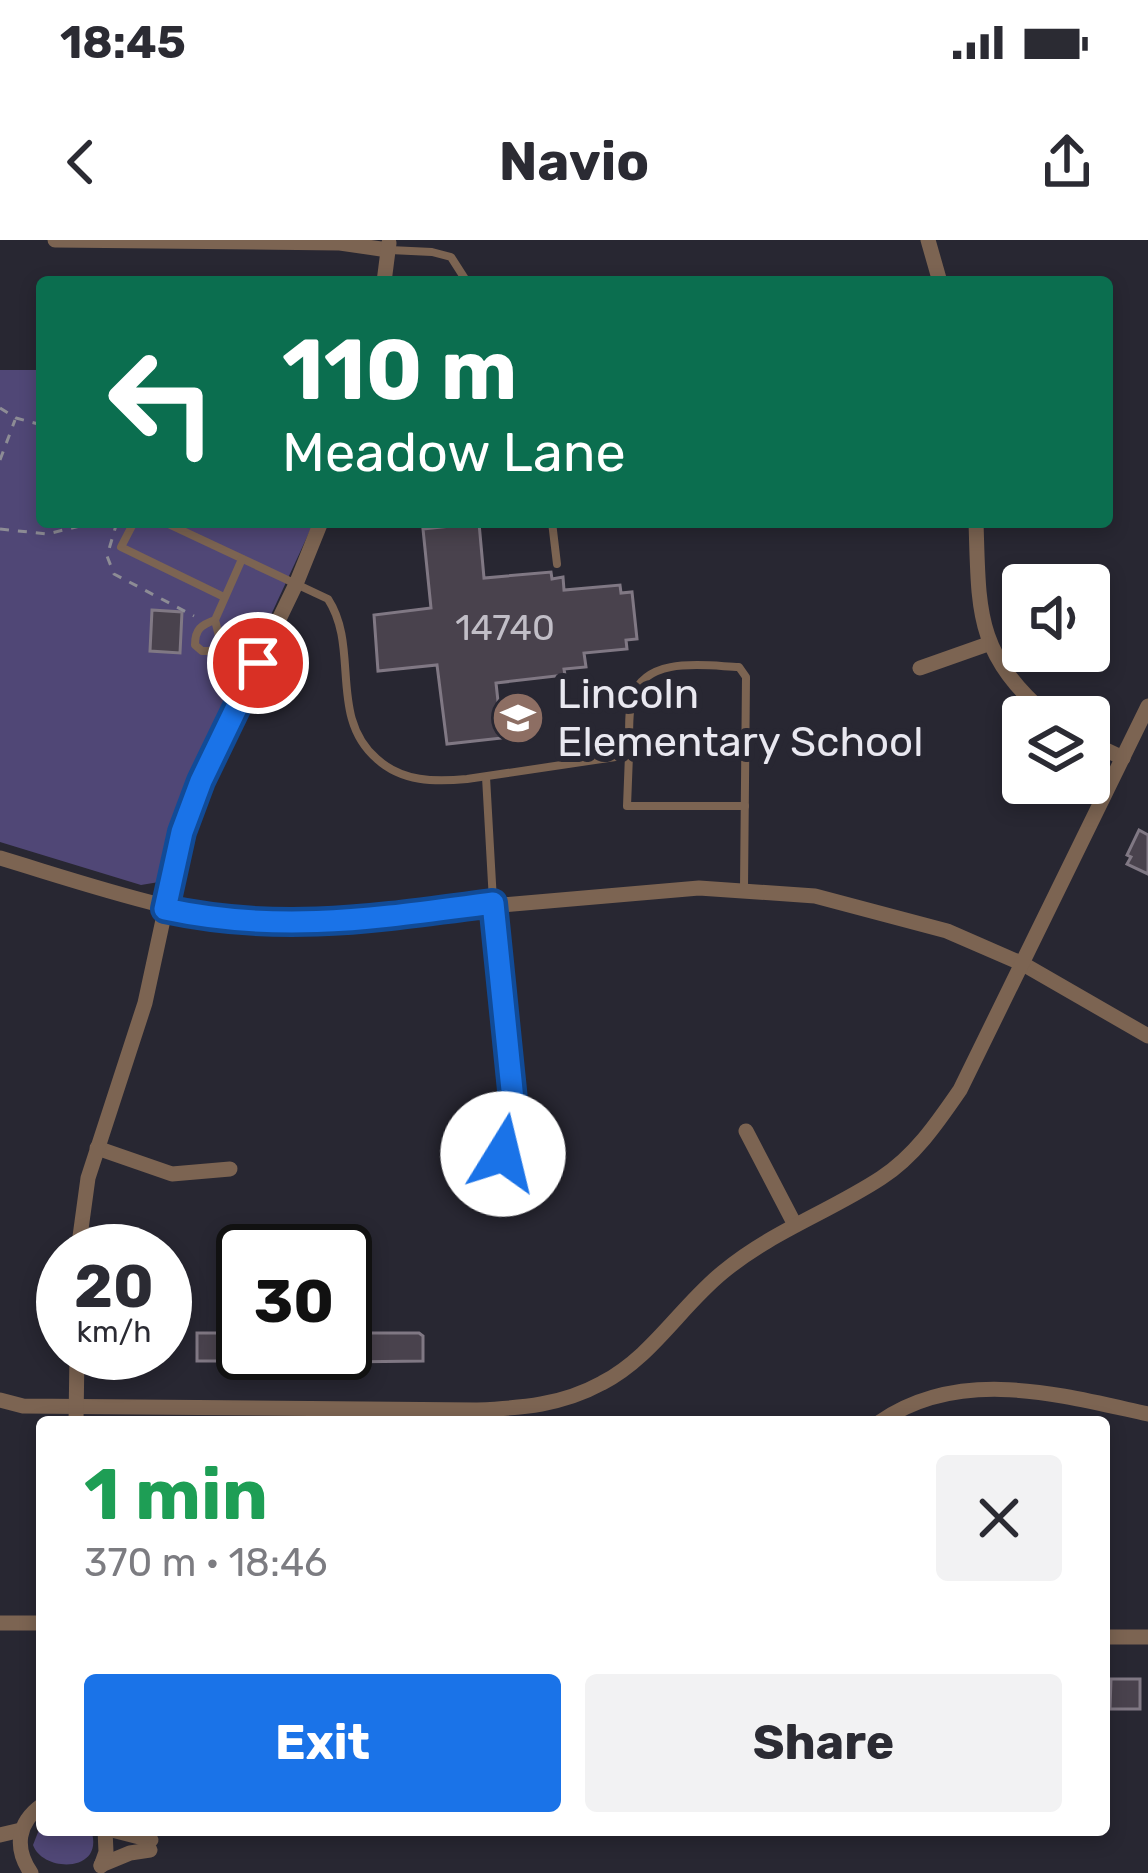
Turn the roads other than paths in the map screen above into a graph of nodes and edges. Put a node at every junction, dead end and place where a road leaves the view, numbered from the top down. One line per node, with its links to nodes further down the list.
1 (55, 240): 3 (street)
2 (928, 240): 6 (street)
3 (389, 245): 4 (street); 5 (lane)
4 (385, 276)
5 (463, 276)
6 (938, 276)
7 (131, 528): 15 (lane)
8 (177, 528): 12 (lane)
9 (319, 528): 14 (street)
10 (553, 528): 13 (lane)
11 (976, 528): 17 (street)
12 (242, 559): 14 (lane); 15 (lane)
13 (557, 564)
14 (296, 584): 24 (lane); 29 (street)
15 (224, 597): 16 (lane)
16 (215, 620)
17 (988, 644): 18 (street); 19 (street)
18 (920, 668)
19 (1025, 696)
20 (1148, 706): 23 (street)
21 (1110, 752): 23 (street)
22 (629, 755): 24 (lane); 25 (lane); 25 (lane)
23 (1123, 758): 30 (street)
24 (486, 777): 28 (lane)
25 (745, 806): 27 (lane)
26 (0, 858): 29 (street)
27 (744, 888): 28 (street); 30 (street)
28 (493, 903): 29 (street); 34 (street)
29 (165, 909): 33 (street)
30 (1023, 964): 31 (street); 36 (street)
31 (1148, 1036)
32 (746, 1131): 36 (street)
33 (97, 1148): 35 (street); 37 (street)
34 (503, 1154)
35 (230, 1168)
36 (794, 1223): 40 (street)
37 (79, 1224)
38 (77, 1380): 40 (street)
39 (0, 1400): 40 (street)
40 (76, 1414)
41 (1148, 1414): 42 (street)
42 (894, 1416)
43 (0, 1623): 44 (street)
44 (36, 1623)
45 (1110, 1637): 46 (street)
46 (1148, 1637)
47 (36, 1810): 48 (street)
48 (21, 1830): 49 (street); 53 (street)
49 (0, 1835)
50 (107, 1836): 54 (street)
51 (125, 1836): 54 (street)
52 (0, 1852): 53 (street)
53 (27, 1866)
54 (98, 1869)

